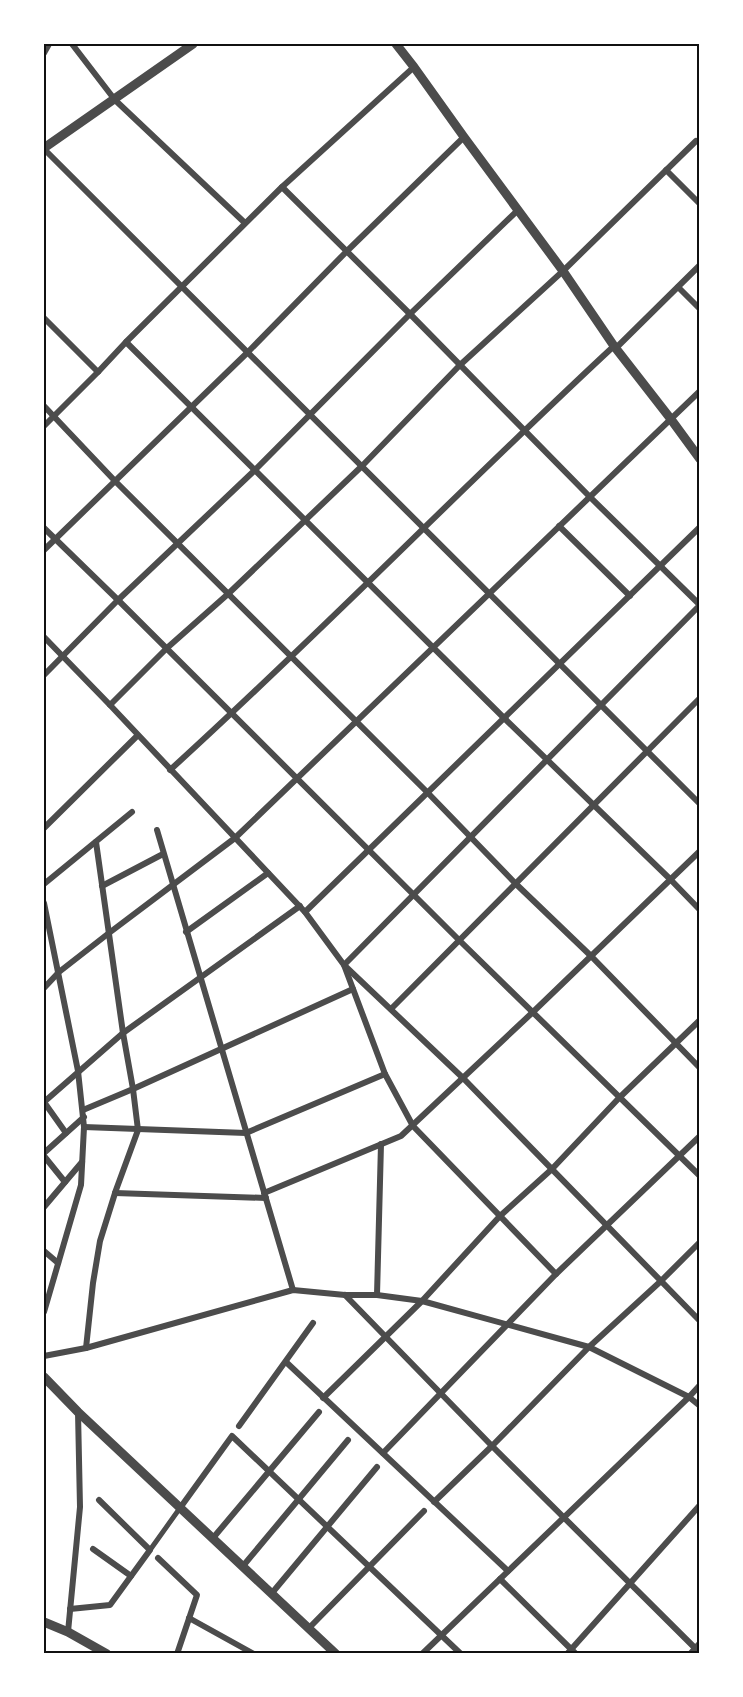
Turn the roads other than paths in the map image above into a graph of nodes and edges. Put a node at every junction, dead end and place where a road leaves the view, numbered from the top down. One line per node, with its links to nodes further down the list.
1 (49, 44): 6 (street)
2 (72, 44): 8 (street)
3 (193, 44): 5 (street)
4 (396, 44): 7 (street)
5 (181, 47): 8 (street)
6 (44, 53)
7 (414, 67): 9 (street); 13 (street)
8 (115, 100): 11 (street); 16 (street)
9 (464, 137): 15 (street); 17 (street)
10 (696, 141): 12 (street)
11 (44, 148): 20 (street)
12 (666, 170): 14 (street); 19 (street)
13 (282, 187): 16 (street); 17 (street)
14 (699, 204)
15 (518, 210): 19 (street); 23 (street)
16 (245, 223): 20 (street)
17 (347, 251): 23 (street); 27 (street)
18 (699, 265): 21 (street)
19 (563, 271): 26 (street); 28 (street)
20 (182, 286): 25 (street); 27 (street)
21 (678, 287): 22 (street); 26 (street)
22 (699, 309)
23 (410, 314): 28 (street); 33 (street)
24 (44, 318): 29 (street)
25 (126, 342): 29 (street); 32 (street)
26 (615, 347): 35 (street); 37 (street)
27 (248, 352): 32 (street); 33 (street)
28 (460, 365): 37 (street); 39 (street)
29 (98, 372): 34 (street)
30 (699, 391): 35 (street)
31 (44, 406): 34 (street)
32 (191, 407): 40 (street); 41 (street)
33 (310, 415): 39 (street); 40 (street)
34 (54, 416): 36 (street); 41 (street)
35 (670, 418): 38 (street); 42 (street)
36 (44, 426)
37 (525, 429): 42 (street); 47 (street)
38 (699, 459)
39 (362, 466): 43 (street); 47 (street)
40 (255, 470): 43 (street); 49 (street)
41 (115, 481): 48 (street); 49 (street)
42 (589, 496): 44 (street); 51 (street)
43 (305, 520): 52 (street); 54 (street)
44 (559, 526): 53 (street); 55 (street)
45 (699, 527): 51 (street)
46 (44, 528): 48 (street)
47 (424, 529): 52 (street); 53 (street)
48 (55, 539): 50 (street); 56 (street)
49 (178, 543): 54 (street); 56 (street)
50 (44, 550)
51 (660, 567): 55 (street); 57 (street)
52 (368, 583): 59 (street); 61 (street)
53 (489, 593): 59 (street); 63 (street)
54 (228, 594): 60 (street); 61 (street)
55 (630, 596): 63 (street)
56 (118, 600): 60 (street); 62 (street)
57 (699, 605): 67 (street)
58 (44, 639): 62 (street)
59 (432, 647): 69 (street); 70 (street)
60 (167, 648): 66 (street); 68 (street)
61 (291, 656): 68 (street); 70 (street)
62 (62, 657): 64 (street); 66 (street)
63 (560, 664): 67 (street); 69 (street)
64 (44, 675)
65 (699, 698): 72 (street)
66 (110, 705): 71 (street)
67 (601, 705): 72 (street); 73 (street)
68 (232, 714): 74 (street); 75 (street)
69 (503, 717): 73 (street); 76 (street)
70 (357, 722): 75 (street); 76 (street)
71 (137, 736): 74 (street); 80 (street)
72 (648, 752): 77 (street); 78 (street)
73 (547, 760): 78 (street); 82 (street)
74 (170, 770): 83 (street)
75 (296, 778): 83 (street); 85 (street)
76 (427, 792): 82 (street); 85 (street)
77 (699, 804)
78 (593, 806): 89 (street); 91 (street)
79 (132, 812): 84 (street)
80 (44, 828)
81 (157, 830): 87 (street)
82 (472, 837): 91 (street); 94 (street)
83 (236, 838): 88 (street); 92 (street)
84 (96, 842): 90 (street); 93 (street)
85 (369, 850): 94 (street); 98 (street)
86 (699, 851): 89 (street)
87 (163, 854): 92 (street); 93 (street)
88 (268, 873): 96 (street); 99 (street)
89 (670, 879): 97 (street); 102 (street)
90 (44, 884)
91 (516, 884): 101 (street); 102 (street)
92 (172, 885): 99 (street); 100 (street)
93 (102, 886): 100 (street)
94 (415, 895): 101 (street); 103 (street)
95 (44, 903): 104 (street)
96 (300, 906): 98 (street); 105 (street)
97 (699, 910)
98 (305, 912): 103 (street)
99 (186, 932): 105 (street)
100 (109, 933): 104 (street); 111 (street)
101 (459, 940): 108 (street); 109 (street)
102 (591, 956): 109 (street); 112 (street)
103 (344, 964): 107 (street); 108 (street)
104 (59, 972): 106 (street); 115 (street)
105 (201, 977): 111 (street); 113 (street)
106 (44, 988)
107 (353, 989): 113 (street); 116 (street)
108 (391, 1009): 117 (street)
109 (533, 1011): 117 (street); 119 (street)
110 (699, 1020): 112 (street)
111 (123, 1033): 115 (street); 118 (street)
112 (676, 1044): 114 (street); 119 (street)
113 (221, 1049): 118 (street); 126 (street)
114 (699, 1068)
115 (78, 1071): 120 (street); 121 (street)
116 (386, 1074): 122 (street); 126 (street)
117 (463, 1077): 122 (street); 132 (street)
118 (133, 1089): 121 (street); 124 (street)
119 (619, 1098): 130 (street); 132 (street)
120 (44, 1102): 125 (street)
121 (83, 1114): 123 (street); 125 (street)
122 (413, 1126): 128 (street); 138 (street)
123 (84, 1127): 124 (street); 131 (street)
124 (138, 1130): 126 (street); 135 (street)
125 (66, 1133): 129 (street)
126 (246, 1133): 136 (street)
127 (699, 1136): 130 (street)
128 (381, 1144): 136 (street); 148 (street)
129 (44, 1155): 134 (street)
130 (679, 1156): 133 (street); 139 (street)
131 (82, 1162): 134 (street); 142 (street)
132 (552, 1169): 138 (street); 139 (street)
133 (699, 1176)
134 (65, 1182): 137 (street)
135 (115, 1193): 136 (street); 156 (street)
136 (265, 1196): 145 (street)
137 (44, 1204)
138 (500, 1216): 143 (street); 149 (street)
139 (607, 1226): 143 (street); 144 (street)
140 (699, 1242): 144 (street)
141 (44, 1251): 142 (street)
142 (58, 1263): 146 (street)
143 (556, 1274): 153 (street)
144 (661, 1281): 151 (street); 155 (street)
145 (293, 1290): 147 (street); 156 (street)
146 (46, 1292): 150 (street)
147 (345, 1294): 148 (street); 154 (street)
148 (377, 1295): 149 (street)
149 (422, 1301): 153 (street); 154 (street)
150 (44, 1312)
151 (699, 1321)
152 (313, 1323): 158 (street)
153 (506, 1324): 155 (street); 161 (street)
154 (386, 1337): 161 (street); 163 (street)
155 (589, 1347): 162 (street); 169 (street)
156 (86, 1348): 157 (street)
157 (44, 1356)
158 (286, 1362): 163 (street); 167 (street)
159 (44, 1377): 165 (street)
160 (699, 1385): 162 (street)
161 (441, 1394): 169 (street); 170 (street)
162 (689, 1397): 164 (street); 179 (street)
163 (323, 1398): 170 (street)
164 (699, 1406)
165 (78, 1412): 177 (street); 192 (street)
166 (319, 1412): 172 (street)
167 (239, 1426)
168 (348, 1440): 173 (street)
169 (492, 1446): 175 (street); 179 (street)
170 (383, 1453): 175 (street)
171 (377, 1467): 180 (street)
172 (269, 1472): 173 (street); 177 (street); 181 (street)
173 (298, 1499): 180 (street); 185 (street)
174 (99, 1500): 183 (street)
175 (434, 1502): 187 (street)
176 (699, 1505): 190 (street)
177 (180, 1508): 181 (street); 183 (street)
178 (424, 1512): 186 (street)
179 (564, 1518): 187 (street); 190 (street)
180 (328, 1527): 186 (street); 191 (street)
181 (213, 1538): 185 (street)
182 (93, 1549): 188 (street)
183 (150, 1550): 188 (street)
184 (158, 1558): 193 (street)
185 (243, 1566): 191 (street)
186 (369, 1566): 195 (street); 197 (street)
187 (508, 1571): 189 (street)
188 (131, 1576): 192 (street)
189 (500, 1579): 197 (street); 199 (street)
190 (628, 1583): 198 (street); 199 (street)
191 (272, 1593): 195 (street)
192 (70, 1609): 196 (street)
193 (189, 1618): 201 (street); 202 (street)
194 (44, 1622): 196 (street)
195 (309, 1628): 203 (street)
196 (68, 1632): 200 (street)
197 (442, 1634): 204 (street); 205 (street)
198 (696, 1649)
199 (571, 1652)
200 (106, 1653)
201 (177, 1653)
202 (254, 1653)
203 (336, 1653)
204 (422, 1653)
205 (461, 1653)

